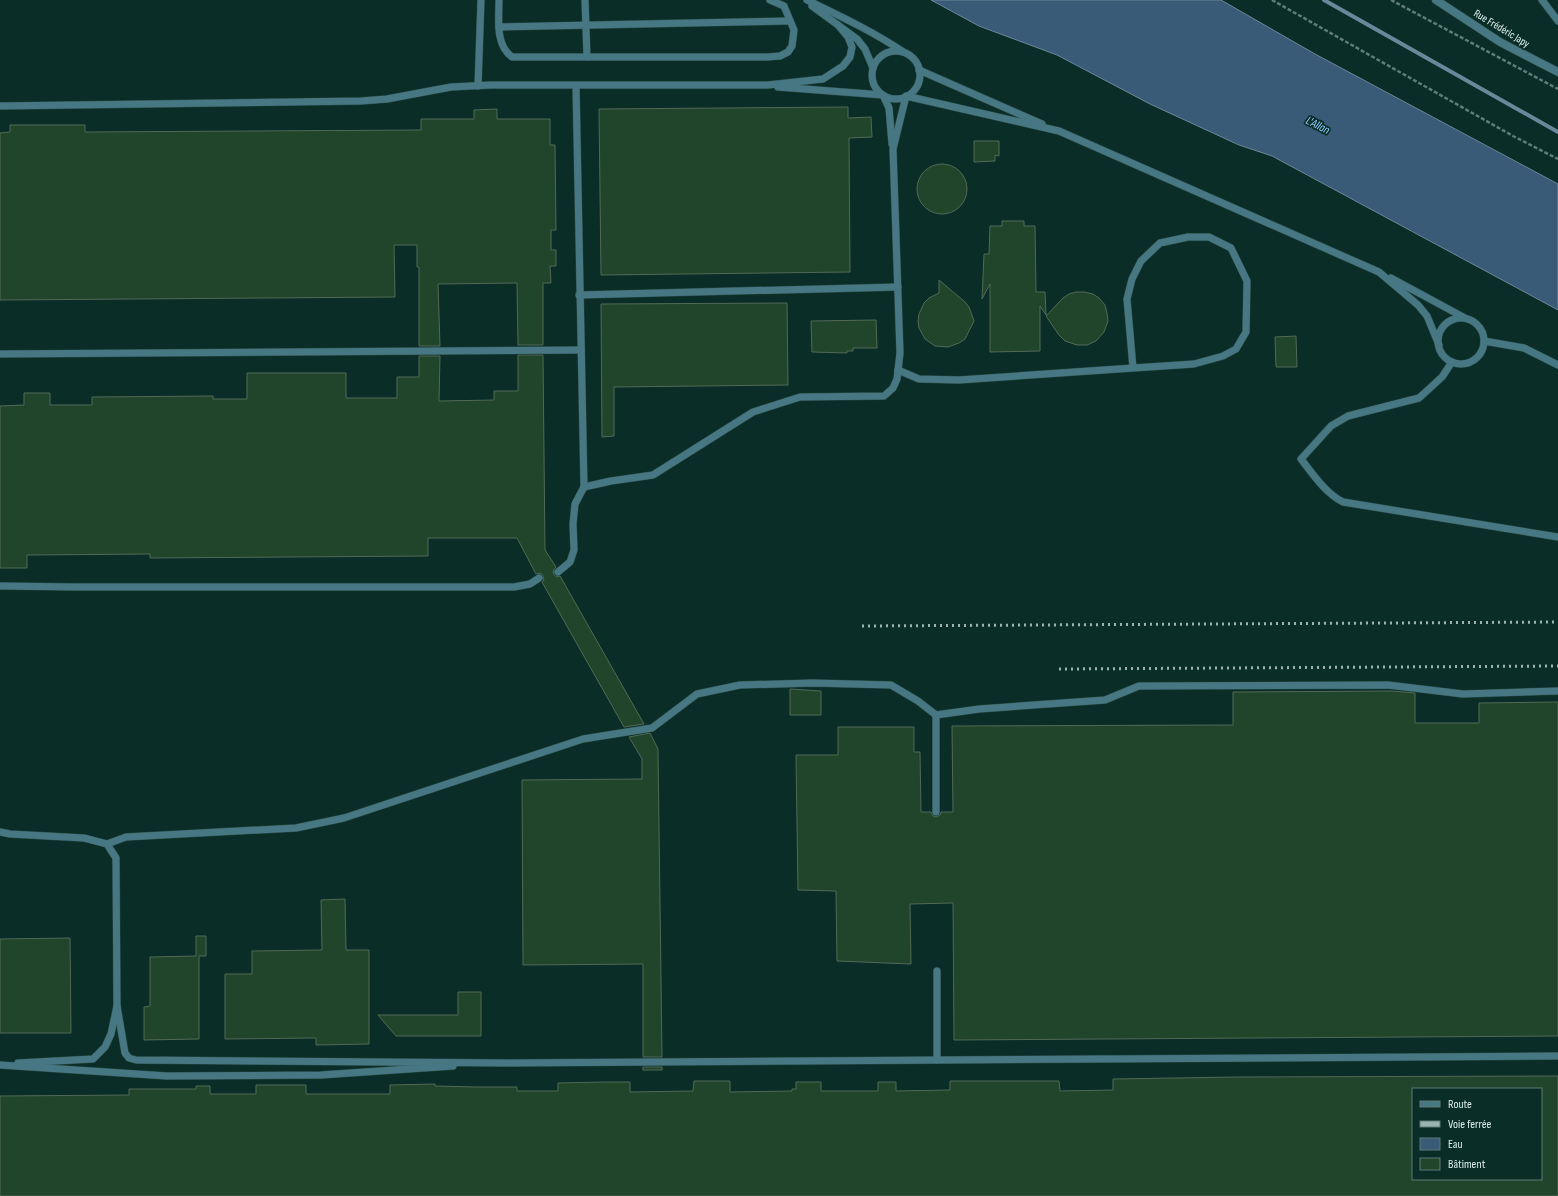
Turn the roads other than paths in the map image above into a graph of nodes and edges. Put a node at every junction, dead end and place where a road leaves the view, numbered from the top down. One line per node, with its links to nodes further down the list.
1 (481, 0): 20 (lane)
2 (499, 0): 13 (lane)
3 (585, 0): 11 (lane)
4 (770, 0): 8 (lane)
5 (806, 0): 12 (lane); 14 (lane)
6 (1436, 0): 18 (street, Rue Frédéric Japy)
7 (1542, 0): 10 (lane)
8 (786, 3): 9 (lane)
9 (790, 21): 11 (lane); 15 (lane)
10 (1558, 21)
11 (586, 25): 13 (lane); 15 (lane)
12 (838, 25): 16 (lane); 19 (lane)
13 (499, 27): 15 (lane)
14 (904, 52): 16 (lane); 17 (lane)
15 (586, 57)
16 (873, 68): 22 (lane)
17 (919, 70): 23 (lane); 25 (lane)
18 (1558, 72)
19 (768, 85): 21 (lane); 22 (lane)
20 (478, 86): 21 (lane); 24 (lane)
21 (576, 86): 29 (lane)
22 (883, 95): 23 (lane); 26 (lane)
23 (906, 96): 25 (lane); 26 (lane)
24 (0, 106)
25 (1059, 131): 27 (lane)
26 (893, 149): 28 (lane)
27 (1379, 272): 30 (lane); 32 (lane)
28 (898, 286): 29 (lane); 38 (lane)
29 (579, 295): 33 (lane)
30 (1467, 319): 31 (lane); 32 (lane)
31 (1484, 341): 35 (lane); 36 (lane)
32 (1439, 345): 35 (lane)
33 (581, 350): 34 (lane); 39 (lane)
34 (0, 354)
35 (1452, 362): 40 (lane)
36 (1558, 364)
37 (1133, 368): 37 (lane); 38 (lane)
38 (898, 370): 39 (lane)
39 (584, 487): 41 (lane)
40 (1558, 537)
41 (558, 572)
42 (539, 578): 43 (lane)
43 (0, 586)
44 (1558, 691): 45 (lane)
45 (936, 715): 46 (lane); 48 (lane)
46 (936, 812)
47 (0, 832): 48 (lane)
48 (107, 844): 50 (lane)
49 (937, 971): 52 (lane)
50 (117, 1006): 53 (lane); 54 (lane)
51 (1558, 1056): 52 (lane)
52 (937, 1060): 53 (lane)
53 (509, 1063): 54 (lane)
54 (0, 1064)

